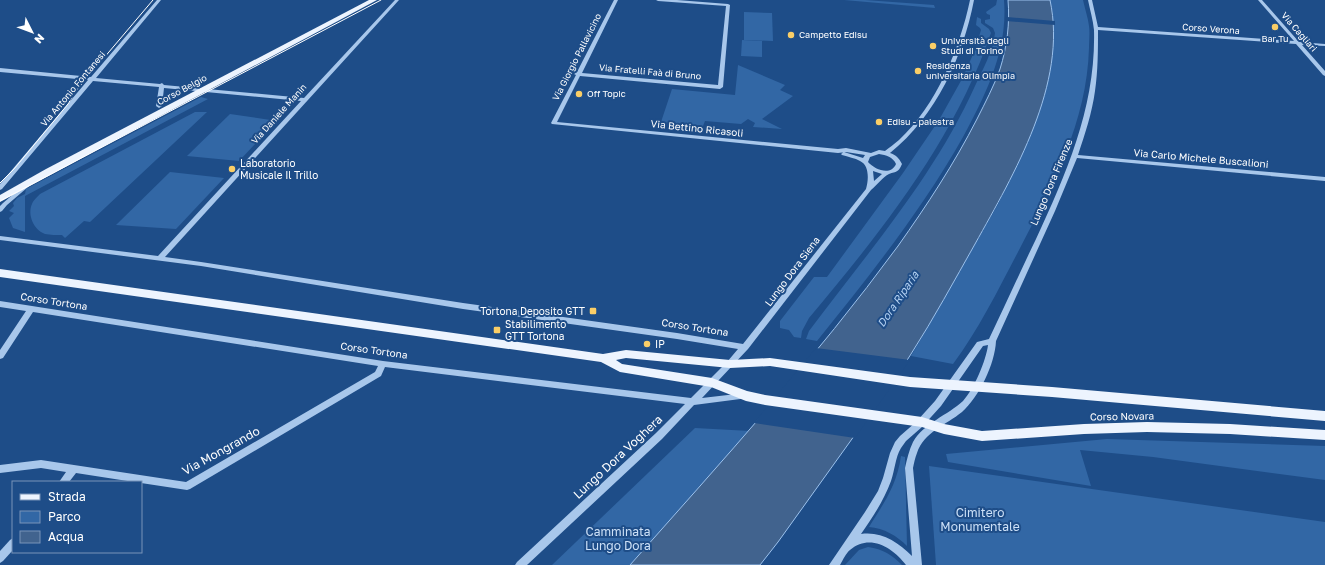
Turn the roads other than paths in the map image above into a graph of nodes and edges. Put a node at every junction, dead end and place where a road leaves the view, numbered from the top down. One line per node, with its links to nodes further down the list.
1 (159, 0): 16 (street, Via Antonio Fontanesi)
2 (363, 0): 18 (main road, Corso Belgio)
3 (374, 0): 19 (main road, Corso Belgio)
4 (397, 0): 20 (street, Via Daniele Manin)
5 (616, 0): 14 (street, Via Giorgio Pallavicino)
6 (658, 0): 14 (street, Via Fratelli Faà di Bruno)
7 (972, 0): 24 (street)
8 (1090, 0): 10 (street, Lungo Dora Firenze)
9 (1260, 0): 11 (street, Via Cagliari)
10 (1096, 28): 11 (street, Corso Verona); 26 (street, Lungo Dora Firenze)
11 (1298, 44): 12 (street, Corso Verona); 15 (street, Via Cagliari)
12 (1325, 46)
13 (0, 70): 16 (street)
14 (577, 74): 22 (street, Via Giorgio Pallavicino)
15 (1325, 74)
16 (94, 79): 17 (street); 33 (street, Via Antonio Fontanesi)
17 (162, 86): 18 (street); 21 (street)
18 (193, 88): 19 (street); 21 (main road, Corso Belgio)
19 (204, 90): 20 (street); 31 (main road, Corso Belgio)
20 (304, 100): 37 (street, Via Daniele Manin)
21 (160, 106): 33 (main road, Corso Belgio)
22 (554, 123): 23 (street, Via Bettino Ricasoli)
23 (838, 151): 25 (street, Via Bettino Ricasoli); 27 (street, Via Bettino Ricasoli)
24 (886, 153): 25 (street, Via Bettino Ricasoli); 29 (street, Lungo Dora Siena)
25 (870, 154): 27 (street)
26 (1075, 156): 30 (street, Via Carlo Michele Buscalioni); 41 (street, Lungo Dora Firenze)
27 (865, 160): 28 (street)
28 (870, 168): 29 (street); 32 (street)
29 (888, 172): 32 (street, Lungo Dora Siena)
30 (1325, 179)
31 (34, 180): 34 (main road, Corso Belgio); 35 (street)
32 (869, 189): 42 (street, Lungo Dora Siena)
33 (0, 190)
34 (0, 199)
35 (0, 210)
36 (0, 238): 37 (street, Corso Tortona)
37 (159, 259): 42 (street, Corso Tortona)
38 (1, 271): 44 (main road, Corso Tortona)
39 (0, 304): 40 (street, Corso Tortona)
40 (30, 310): 43 (street); 45 (street, Corso Tortona)
41 (992, 341): 48 (street); 49 (street, Lungo Dora Firenze)
42 (745, 347): 46 (street, Lungo Dora Siena)
43 (0, 356)
44 (603, 358): 46 (main road, Corso Tortona); 47 (main road, Corso Tortona)
45 (383, 364): 51 (street, Corso Tortona); 56 (street, Via Mongrando)
46 (730, 364): 47 (street, Lungo Dora Voghera); 48 (main road, Corso Tortona)
47 (712, 383): 50 (main road, Corso Tortona); 51 (street, Lungo Dora Voghera)
48 (952, 386): 49 (main road); 53 (street)
49 (977, 388): 52 (main road, Corso Novara); 53 (street, Lungo Dora Firenze)
50 (746, 396): 51 (street, Corso Tortona); 53 (main road, Corso Tortona)
51 (694, 402): 61 (street, Lungo Dora Voghera)
52 (1325, 416)
53 (927, 424): 54 (main road, Corso Novara); 59 (street); 64 (street)
54 (1325, 434)
55 (0, 469): 56 (street, Via Mongrando)
56 (74, 469): 57 (street)
57 (64, 481)
58 (12, 544): 60 (street)
59 (845, 549): 62 (street); 63 (street)
60 (0, 558)
61 (520, 565)
62 (834, 565)
63 (912, 565)
64 (917, 565)

